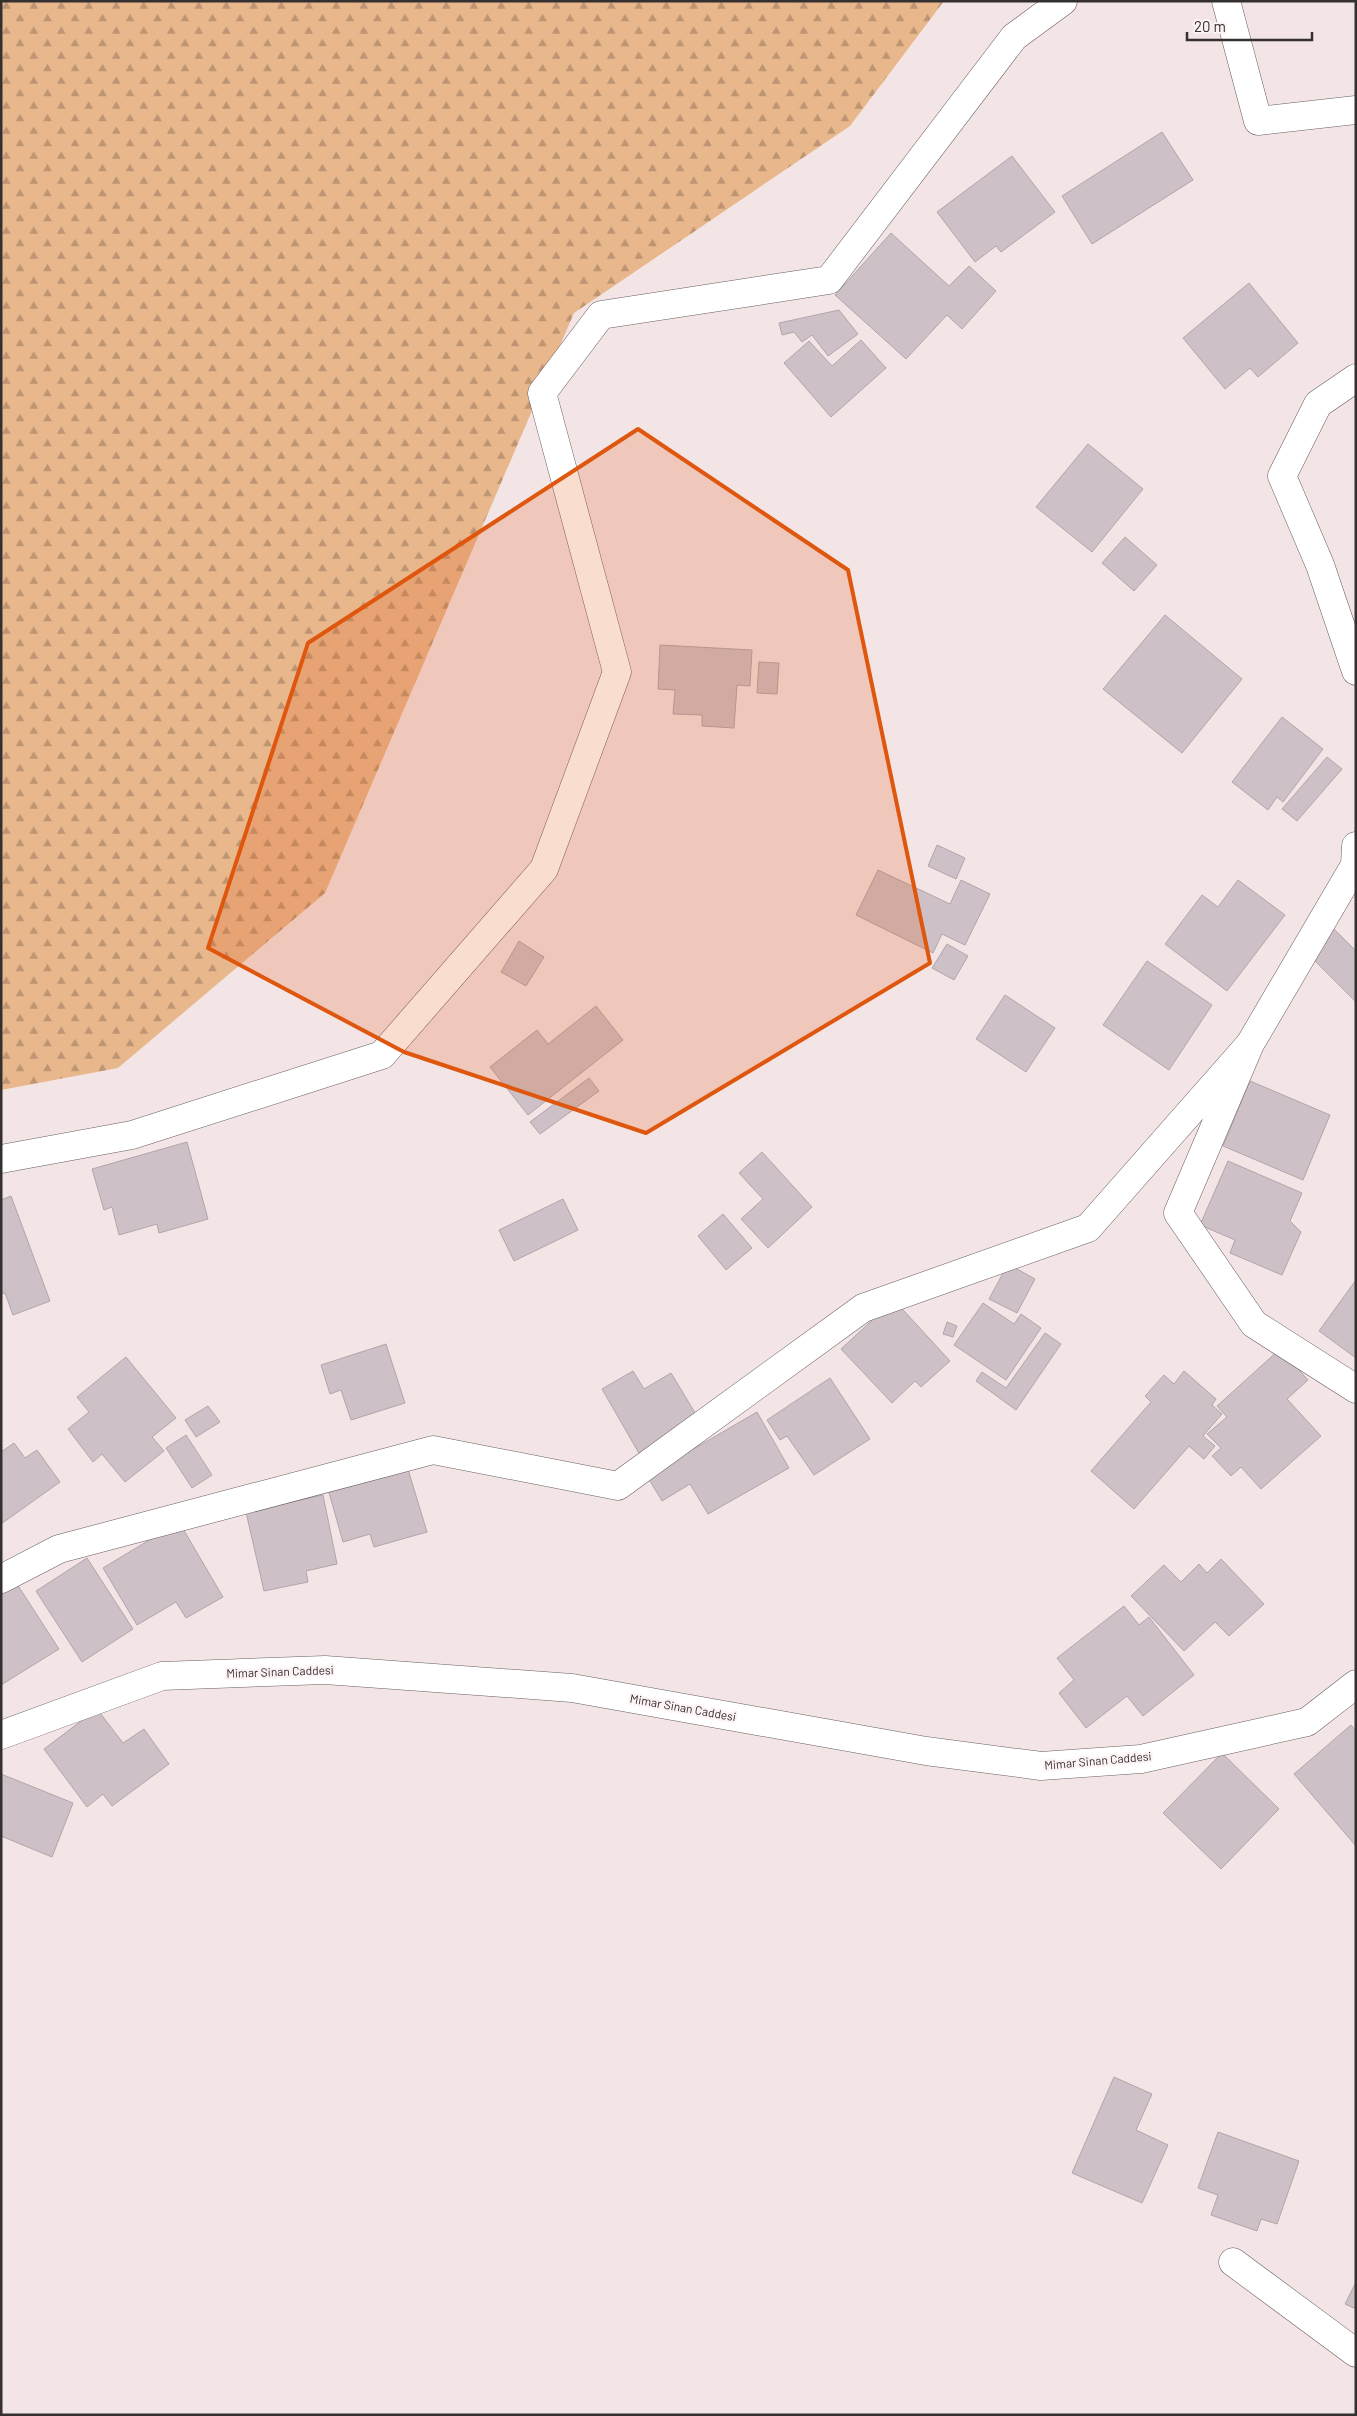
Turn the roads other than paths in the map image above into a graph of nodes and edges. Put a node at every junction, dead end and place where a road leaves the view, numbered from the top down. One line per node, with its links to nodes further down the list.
1 (1063, 1): 8 (street)
2 (1226, 1): 3 (street)
3 (1356, 110)
4 (1356, 378): 5 (street)
5 (1356, 671)
6 (1356, 846): 7 (street)
7 (1250, 1044): 9 (street); 10 (street)
8 (1, 1159)
9 (1356, 1389)
10 (1, 1579)
11 (1356, 1684): 12 (street, Mimar Sinan Caddesi)
12 (1, 1735)
13 (1233, 2262): 14 (street)
14 (1356, 2353)

